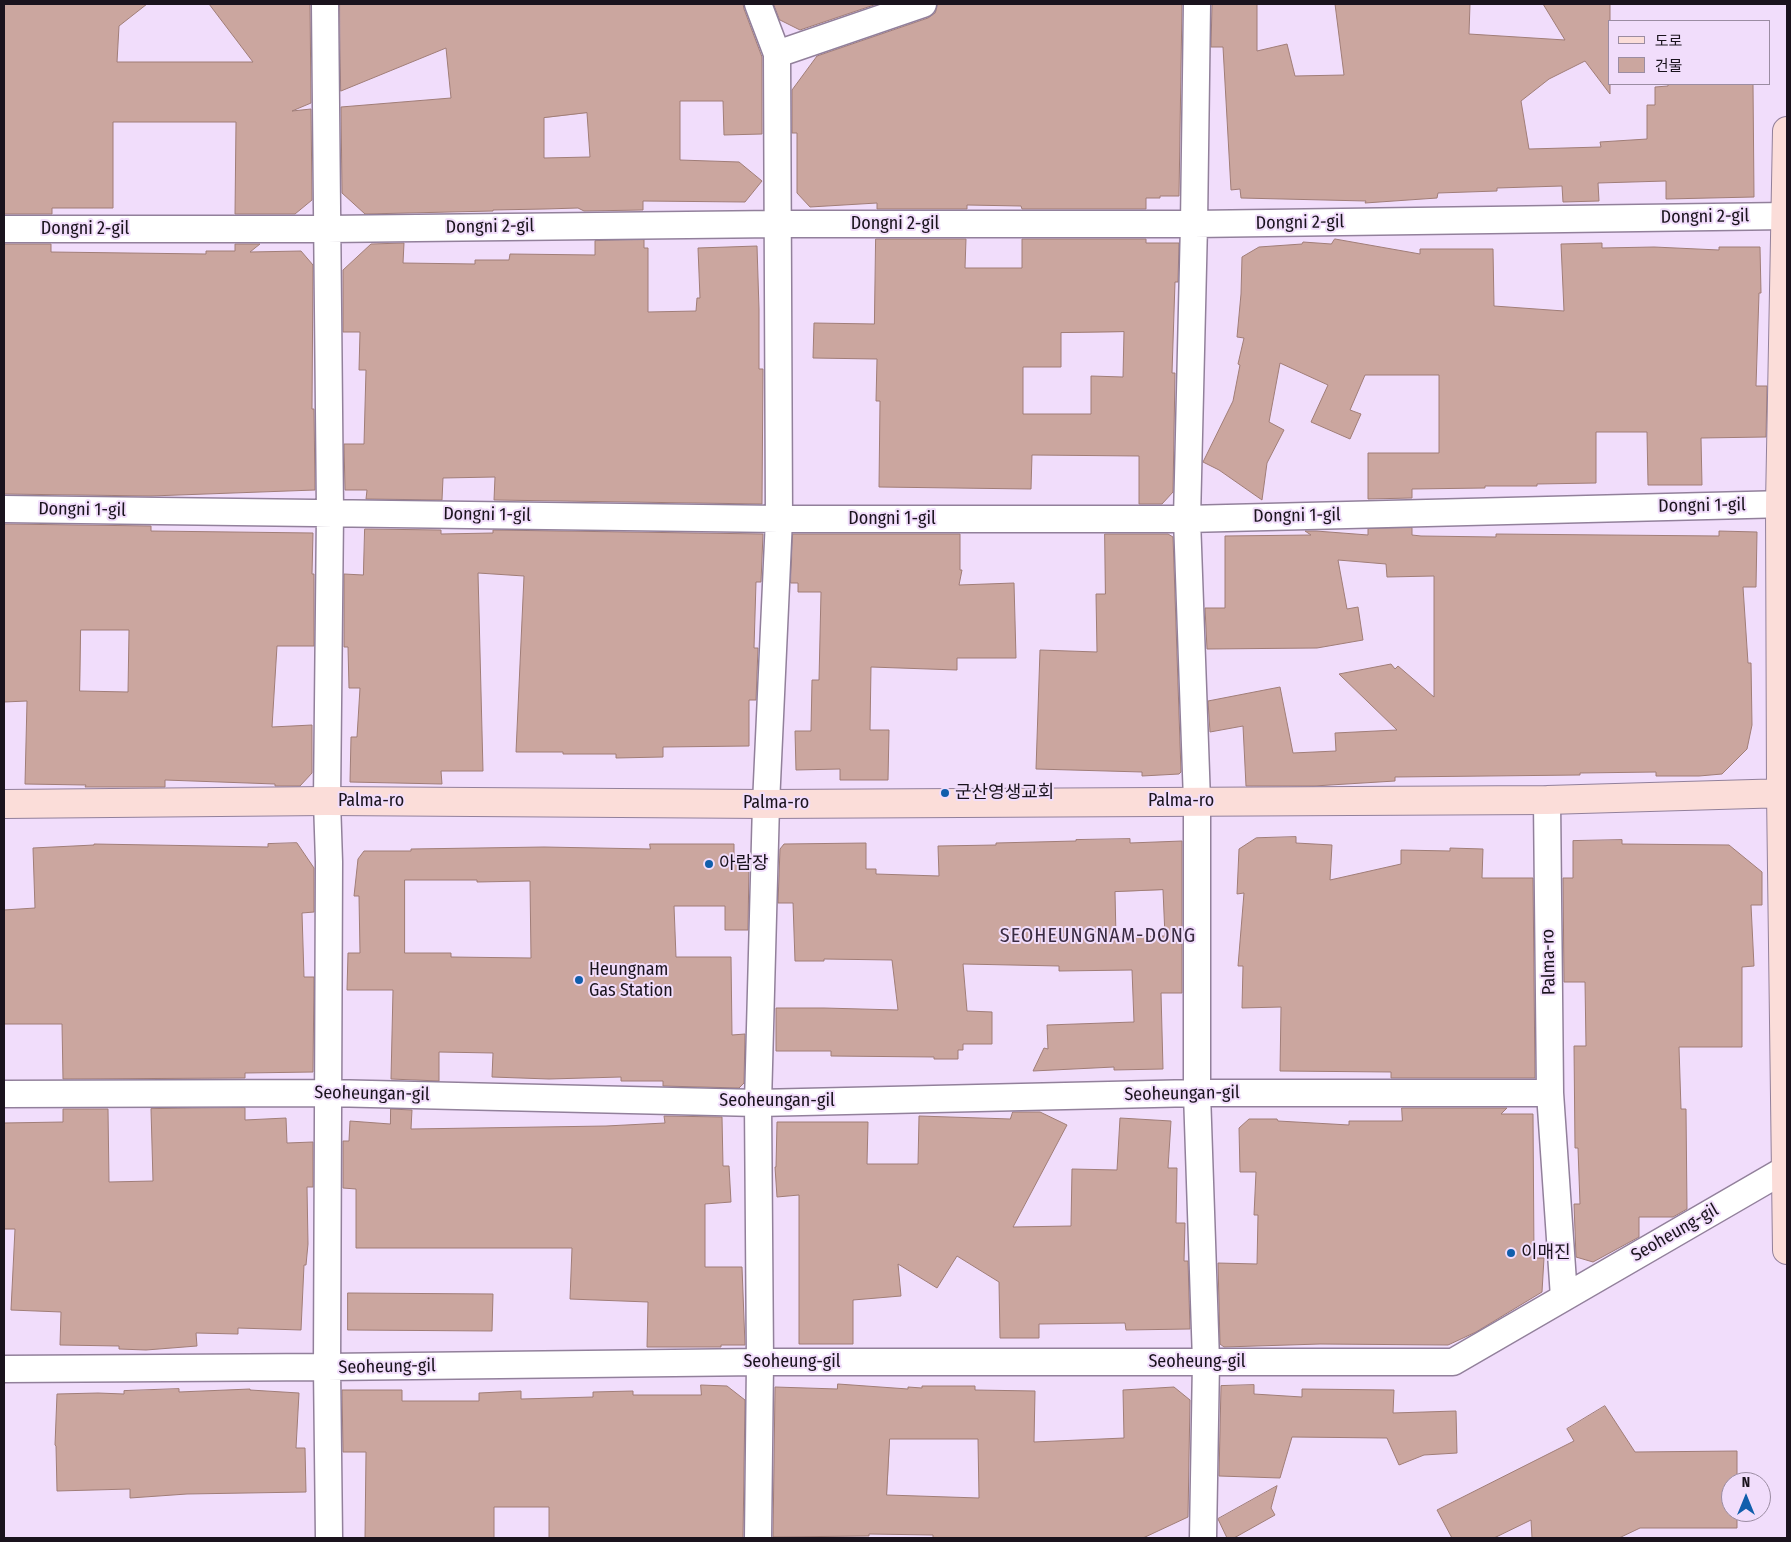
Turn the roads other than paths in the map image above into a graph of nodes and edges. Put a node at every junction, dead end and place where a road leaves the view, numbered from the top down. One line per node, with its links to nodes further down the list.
1 (325, 4): 11 (street)
2 (758, 4): 5 (street)
3 (923, 4): 5 (street)
4 (1197, 4): 9 (street)
5 (777, 54): 8 (street)
6 (1787, 131): 7 (street)
7 (1787, 216): 9 (street, Dongni 2-gil); 12 (street)
8 (778, 224): 9 (street, Dongni 2-gil); 11 (street, Dongni 2-gil); 16 (street)
9 (1194, 224): 15 (street)
10 (4, 229): 11 (street, Dongni 2-gil)
11 (328, 229): 14 (street)
12 (1784, 504): 15 (street, Dongni 1-gil); 17 (street)
13 (4, 509): 14 (street, Dongni 1-gil)
14 (330, 512): 16 (street, Dongni 1-gil); 19 (street)
15 (1187, 518): 16 (street, Dongni 1-gil); 20 (street)
16 (779, 519): 22 (street)
17 (1784, 793): 18 (street, Palma-ro); 28 (street)
18 (1547, 800): 20 (street, Palma-ro); 25 (street, Palma-ro)
19 (327, 801): 21 (street, Palma-ro); 22 (street, Palma-ro); 23 (street)
20 (1196, 801): 22 (street, Palma-ro); 24 (street)
21 (4, 804)
22 (766, 804): 27 (street)
23 (328, 1093): 26 (street, Seoheungan-gil); 27 (street, Seoheungan-gil); 35 (street)
24 (1196, 1093): 25 (street, Seoheungan-gil); 27 (street, Seoheungan-gil); 32 (street)
25 (1550, 1093): 31 (street)
26 (4, 1094)
27 (758, 1103): 33 (street)
28 (1786, 1104): 29 (street)
29 (1786, 1169): 30 (street); 31 (street, Seoheung-gil)
30 (1787, 1250)
31 (1564, 1297): 32 (street, Seoheung-gil)
32 (1206, 1361): 33 (street, Seoheung-gil); 38 (street)
33 (760, 1362): 35 (street, Seoheung-gil); 37 (street)
34 (4, 1368): 35 (street, Seoheung-gil)
35 (327, 1368): 36 (street)
36 (329, 1538)
37 (758, 1538)
38 (1204, 1538)

